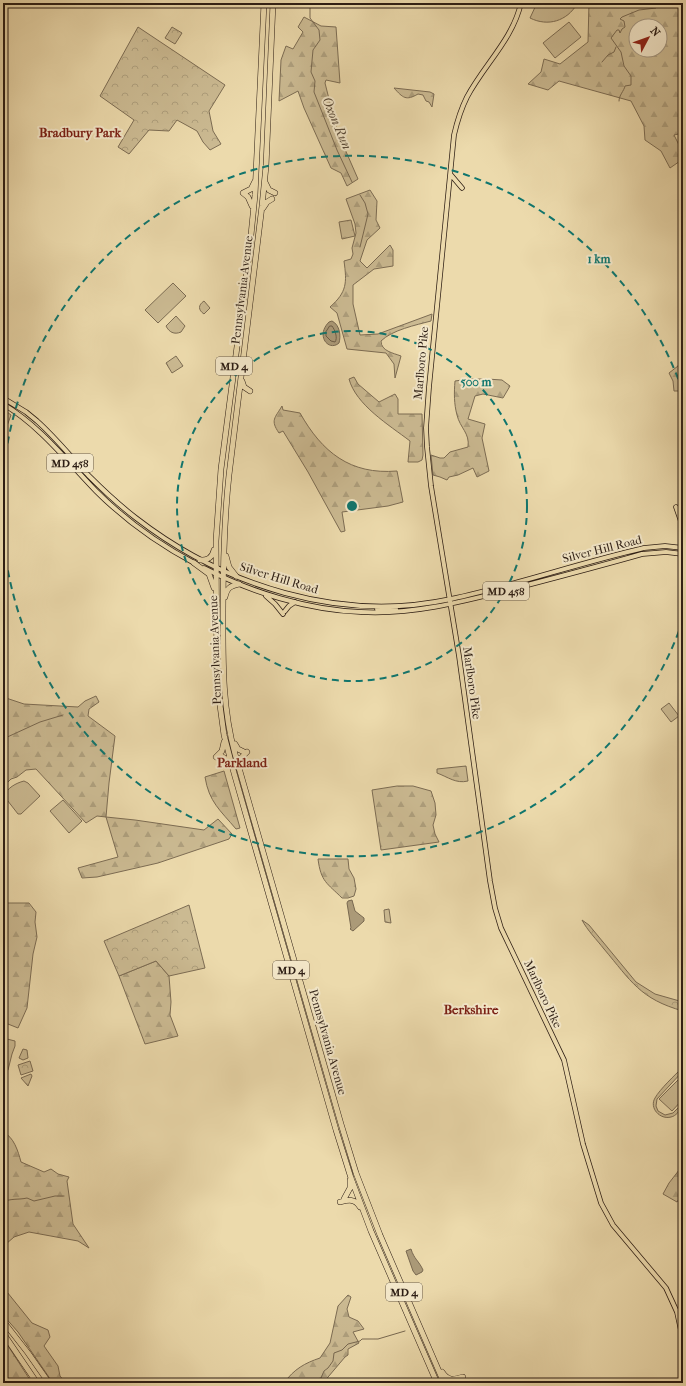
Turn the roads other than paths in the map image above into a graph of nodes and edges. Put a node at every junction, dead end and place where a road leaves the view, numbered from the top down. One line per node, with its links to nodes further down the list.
1 (264, 3): 5 (highway, Pennsylvania Avenue / MD 4)
2 (273, 3): 6 (highway, Pennsylvania Avenue / MD 4)
3 (521, 3): 4 (main road, Marlboro Pike)
4 (450, 174): 7 (main road); 32 (main road, Marlboro Pike)
5 (256, 176): 10 (highway, Pennsylvania Avenue / MD 4); 10 (highway)
6 (264, 178): 8 (highway); 11 (highway, Pennsylvania Avenue / MD 4)
7 (462, 188)
8 (275, 193)
9 (272, 199): 11 (highway)
10 (254, 211): 19 (highway, Pennsylvania Avenue / MD 4)
11 (262, 211): 12 (highway, Pennsylvania Avenue / MD 4)
12 (241, 376): 14 (highway, Pennsylvania Avenue / MD 4); 14 (highway)
13 (3, 398): 22 (main road, Silver Hill Road / MD 458)
14 (238, 400): 18 (highway, Pennsylvania Avenue / MD 4)
15 (3, 404): 23 (main road, Silver Hill Road / MD 458)
16 (676, 507): 17 (main road)
17 (683, 527)
18 (224, 538): 25 (highway, Pennsylvania Avenue / MD 4); 27 (highway)
19 (216, 541): 22 (highway); 24 (highway, Pennsylvania Avenue / MD 4)
20 (683, 548): 32 (main road, Silver Hill Road / MD 458)
21 (683, 554): 35 (main road, Silver Hill Road / MD 458)
22 (200, 560): 24 (main road, Silver Hill Road / MD 458)
23 (194, 563): 26 (main road, Silver Hill Road / MD 458); 31 (highway)
24 (216, 567): 25 (main road, Silver Hill Road / MD 458); 26 (highway, Pennsylvania Avenue / MD 4)
25 (223, 571): 27 (main road, Silver Hill Road / MD 458); 28 (highway, Pennsylvania Avenue / MD 4)
26 (216, 574): 28 (main road, Silver Hill Road / MD 458); 31 (highway, Pennsylvania Avenue / MD 4)
27 (236, 576): 34 (main road, Silver Hill Road / MD 458)
28 (223, 577): 29 (main road, Silver Hill Road / MD 458); 36 (highway, Pennsylvania Avenue / MD 4)
29 (238, 584): 30 (main road, Silver Hill Road / MD 458); 36 (highway)
30 (262, 593): 33 (main road, Silver Hill Road / MD 458); 33 (main road)
31 (216, 596): 38 (highway, Pennsylvania Avenue / MD 4)
32 (450, 600): 34 (main road, Silver Hill Road / MD 458); 35 (main road, Marlboro Pike)
33 (295, 602): 37 (main road, Silver Hill Road / MD 458)
34 (402, 605): 37 (main road)
35 (450, 605): 37 (main road, Silver Hill Road / MD 458); 46 (main road, Marlboro Pike)
36 (223, 606): 39 (highway, Pennsylvania Avenue / MD 4)
37 (361, 612)
38 (224, 735): 41 (highway, Pennsylvania Avenue / MD 4); 41 (highway)
39 (231, 737): 40 (highway, Pennsylvania Avenue / MD 4); 40 (highway)
40 (239, 767): 47 (highway, Pennsylvania Avenue / MD 4)
41 (234, 774): 42 (highway, Pennsylvania Avenue / MD 4)
42 (348, 1169): 43 (highway, Pennsylvania Avenue / MD 4); 43 (highway)
43 (366, 1219): 48 (highway, Pennsylvania Avenue / MD 4)
44 (3, 1321): 51 (highway)
45 (3, 1333): 50 (highway)
46 (683, 1340)
47 (436, 1364): 49 (highway); 54 (highway, Pennsylvania Avenue / MD 4)
48 (430, 1366): 52 (highway); 53 (highway, Pennsylvania Avenue / MD 4)
49 (463, 1381)
50 (36, 1383)
51 (49, 1383)
52 (434, 1383)
53 (437, 1383)
54 (444, 1383)

